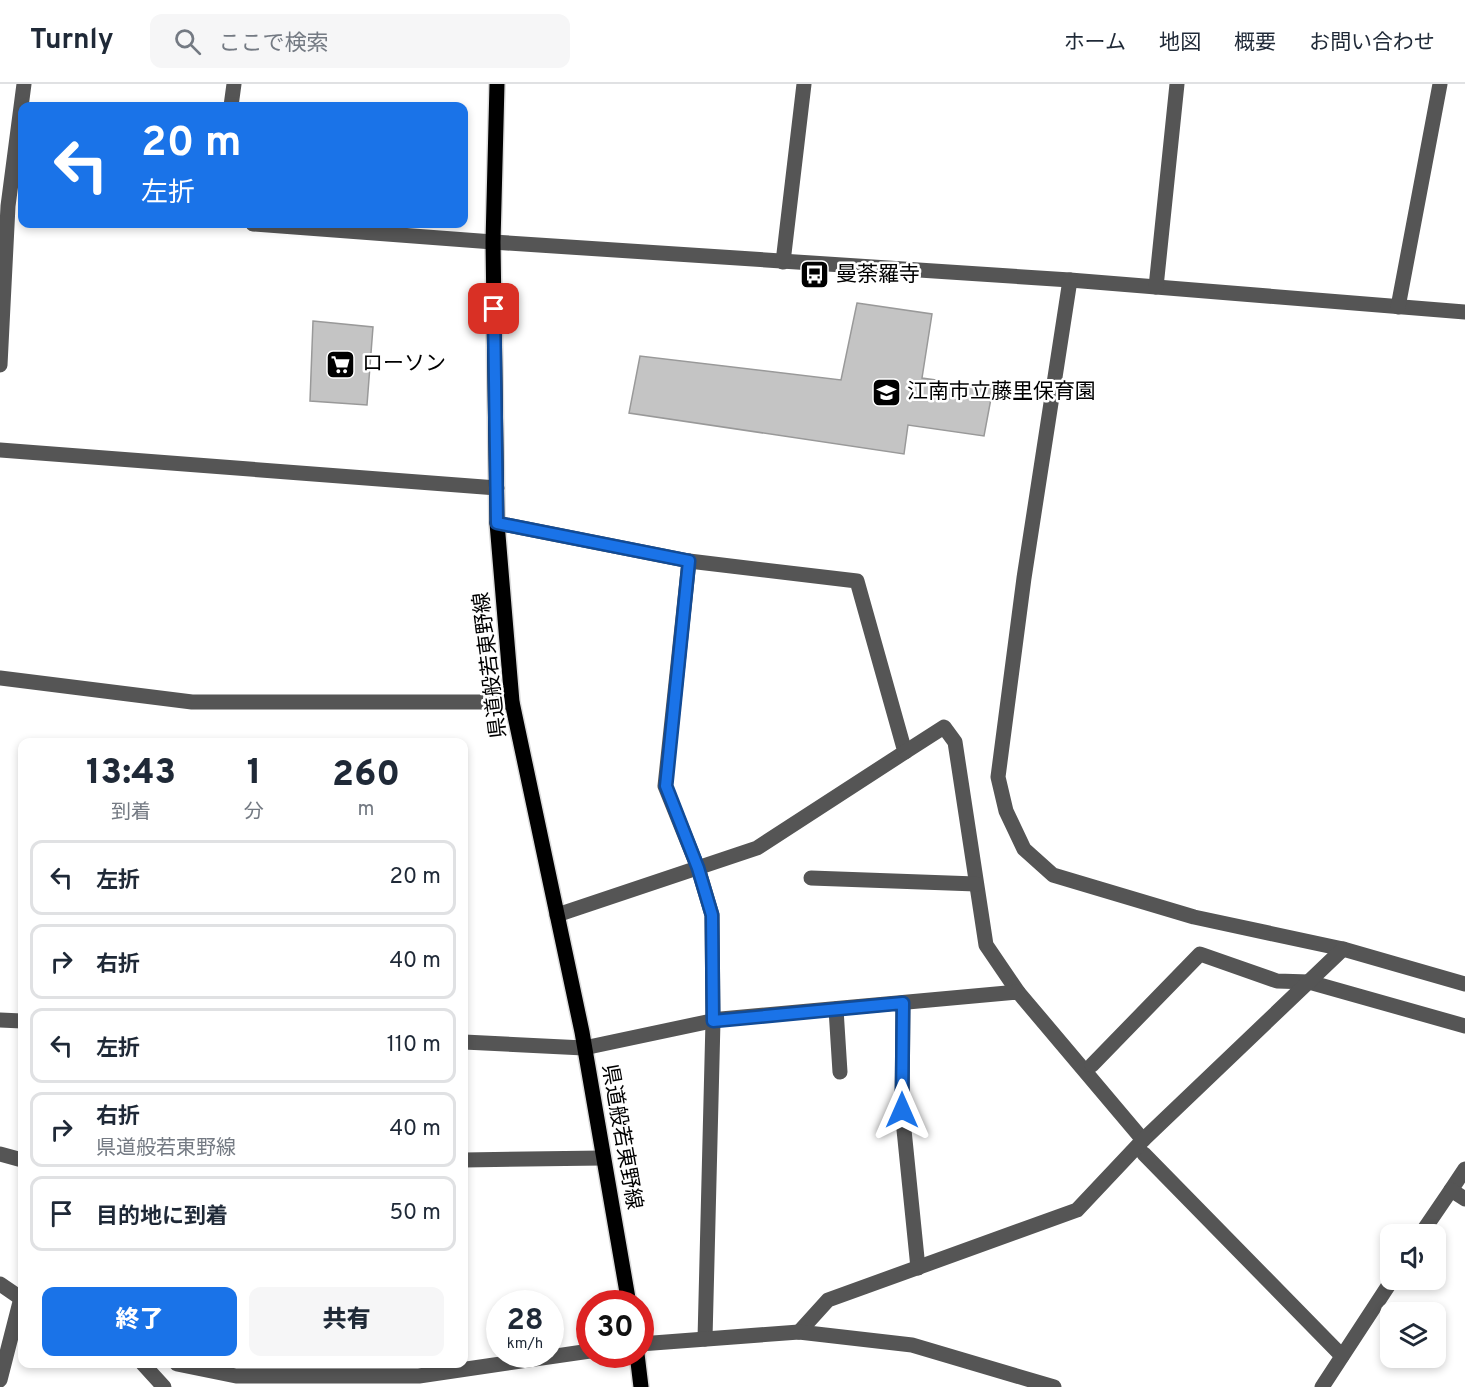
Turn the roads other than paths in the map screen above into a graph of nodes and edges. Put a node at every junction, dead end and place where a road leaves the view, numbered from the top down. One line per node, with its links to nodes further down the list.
1 (24, 84): 7 (street)
2 (234, 84): 8 (street)
3 (498, 84): 12 (main road, 県道般若東野線)
4 (804, 84): 13 (street)
5 (1177, 84): 15 (street)
6 (1440, 84): 16 (street)
7 (22, 102)
8 (232, 102)
9 (18, 136): 10 (street)
10 (10, 206): 18 (street)
11 (304, 228): 12 (street)
12 (494, 243): 13 (street); 20 (main road, 県道般若東野線)
13 (783, 262): 14 (street)
14 (1070, 280): 15 (street); 30 (street)
15 (1156, 287): 16 (street)
16 (1398, 307): 17 (street)
17 (1465, 312)
18 (0, 365)
19 (0, 450): 20 (street)
20 (497, 488): 21 (main road, 県道般若東野線)
21 (497, 523): 22 (street); 24 (main road, 県道般若東野線)
22 (689, 561): 25 (street); 26 (street)
23 (0, 678): 24 (street)
24 (513, 702): 29 (main road, 県道般若東野線)
25 (905, 752): 26 (street); 28 (street)
26 (698, 868): 29 (street); 38 (street)
27 (811, 878): 28 (street)
28 (976, 884): 33 (street)
29 (557, 915): 41 (main road, 県道般若東野線)
30 (1343, 950): 31 (street); 32 (street)
31 (1309, 982): 39 (street); 42 (street); 44 (street)
32 (1465, 984)
33 (1018, 992): 34 (street); 44 (street)
34 (903, 1003): 35 (street); 53 (street)
35 (836, 1009): 38 (street); 43 (street)
36 (0, 1020): 37 (street)
37 (18, 1021)
38 (713, 1021): 41 (street); 60 (street)
39 (1465, 1026)
40 (468, 1042): 41 (street)
41 (584, 1048): 46 (main road, 県道般若東野線)
42 (1092, 1065)
43 (840, 1072)
44 (1143, 1147): 53 (street); 63 (street)
45 (0, 1154): 47 (street)
46 (603, 1158): 48 (street); 55 (main road, 県道般若東野線)
47 (18, 1159)
48 (468, 1160)
49 (1465, 1169): 50 (street)
50 (1450, 1190): 51 (street); 52 (street)
51 (1465, 1199)
52 (1428, 1224)
53 (918, 1268): 59 (street)
54 (0, 1284): 57 (street)
55 (627, 1290)
56 (1385, 1290): 63 (street)
57 (18, 1295)
58 (18, 1313): 67 (street)
59 (799, 1332): 60 (street); 68 (street)
60 (705, 1339): 61 (street)
61 (654, 1343)
62 (576, 1353): 65 (street)
63 (1342, 1356): 72 (street)
64 (147, 1368): 69 (street)
65 (197, 1368)
66 (639, 1368): 70 (main road)
67 (0, 1380)
68 (1036, 1385): 71 (street)
69 (164, 1387)
70 (641, 1387)
71 (1054, 1387)
72 (1322, 1387)

